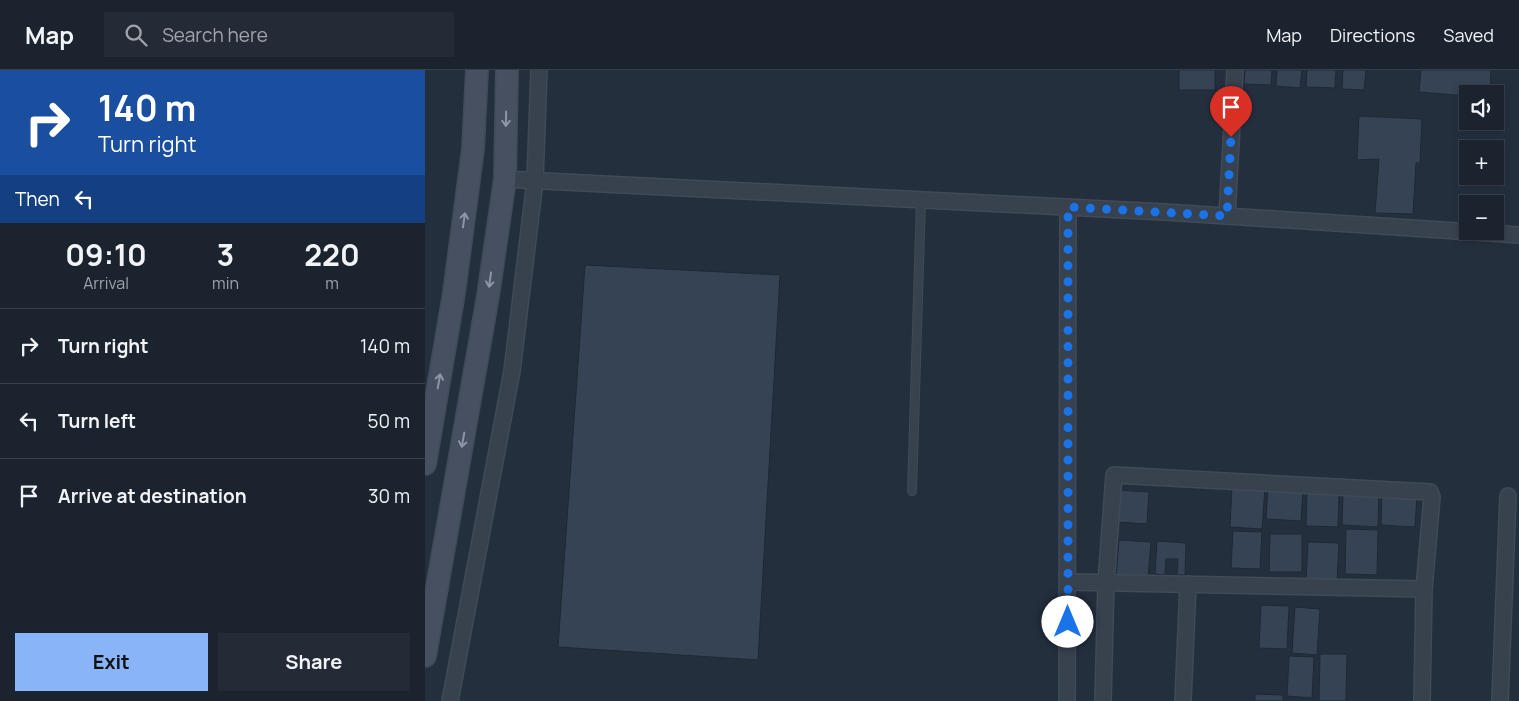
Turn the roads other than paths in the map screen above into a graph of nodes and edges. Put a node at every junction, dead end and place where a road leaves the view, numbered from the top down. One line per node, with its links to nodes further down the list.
1 (477, 70): 11 (main road, one-way to 1)
2 (507, 70): 5 (main road, one-way to 5)
3 (539, 70): 6 (street)
4 (1235, 70): 9 (street)
5 (505, 179): 6 (street); 18 (main road, one-way to 18)
6 (535, 181): 7 (street); 19 (street)
7 (921, 200): 8 (street); 12 (lane)
8 (1068, 207): 9 (street); 14 (street)
9 (1227, 216): 10 (street)
10 (1519, 235)
11 (425, 464)
12 (912, 491)
13 (1508, 496): 24 (street)
14 (1068, 582): 15 (street); 20 (street)
15 (1106, 583): 16 (street); 17 (street); 21 (street)
16 (1188, 584): 17 (street); 22 (street)
17 (1424, 589): 23 (street)
18 (425, 656)
19 (450, 701)
20 (1067, 701)
21 (1103, 701)
22 (1183, 701)
23 (1421, 701)
24 (1500, 701)

